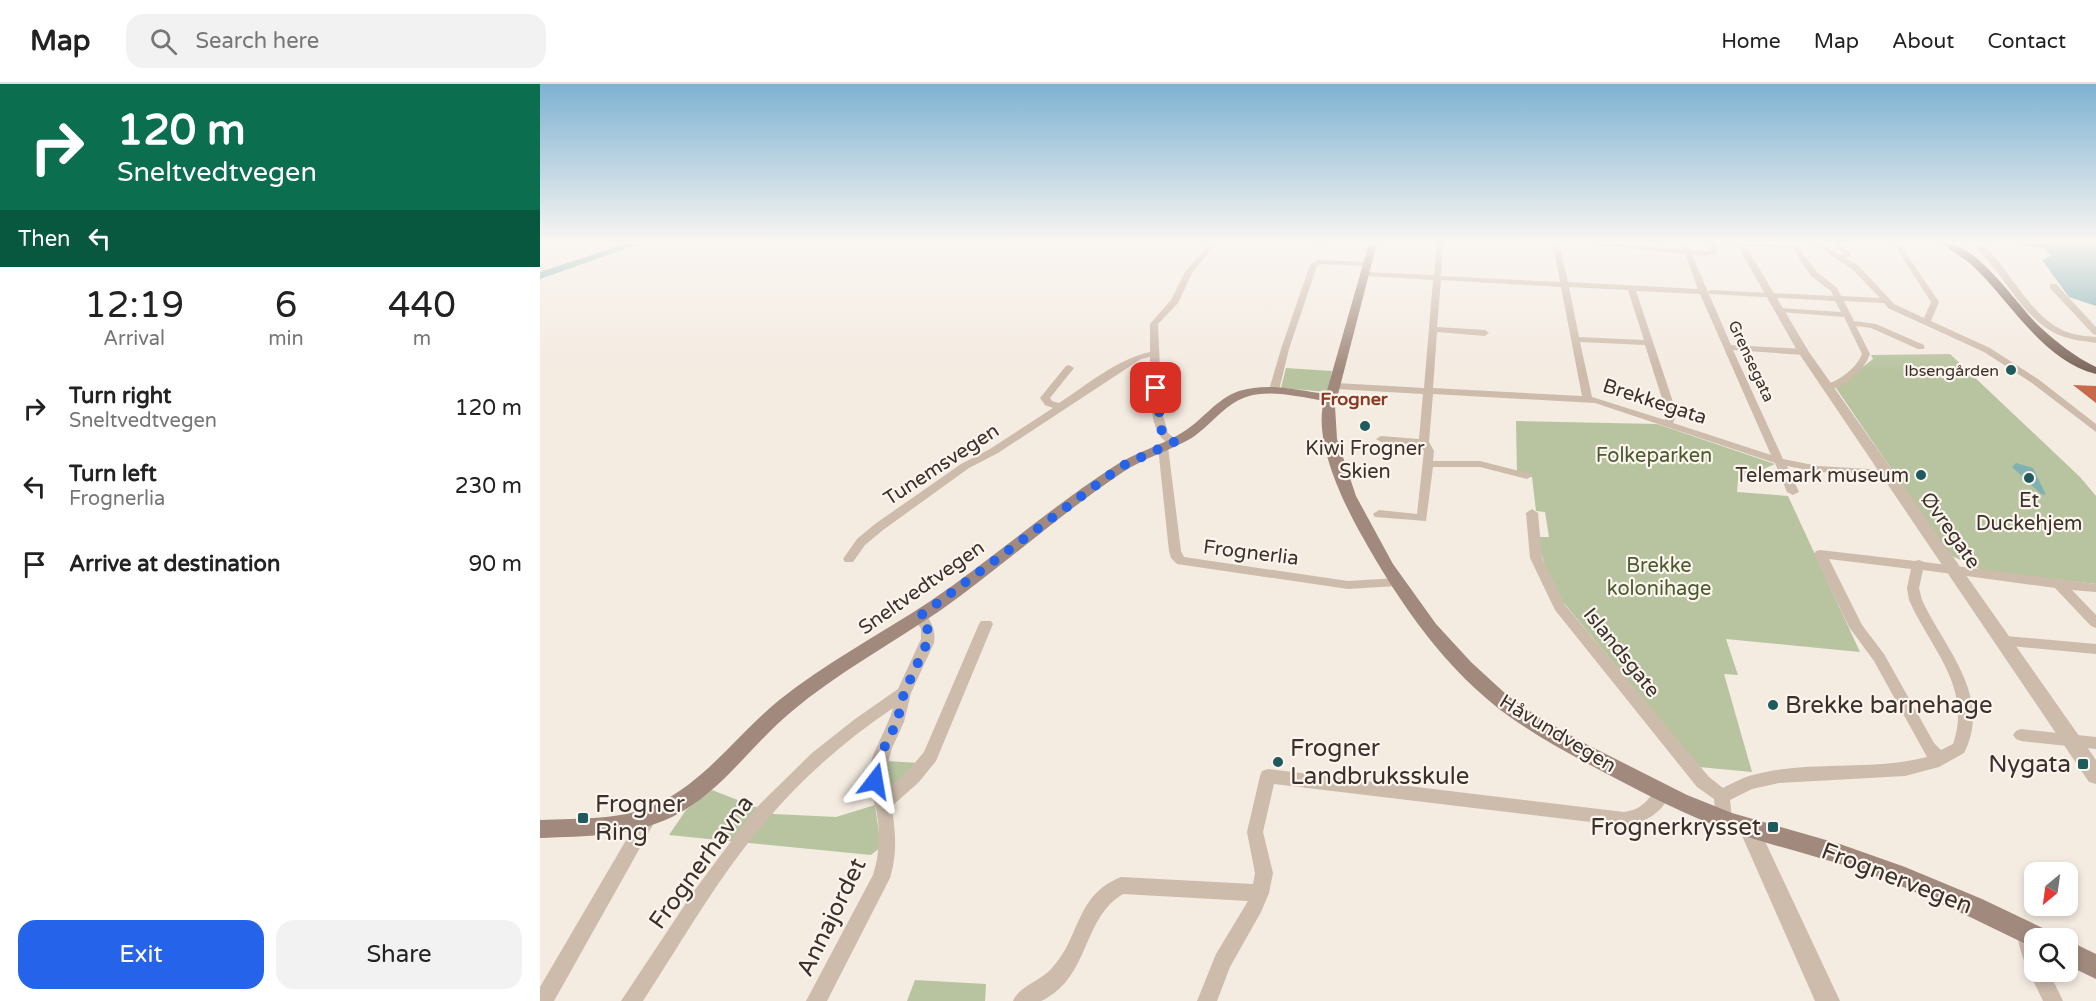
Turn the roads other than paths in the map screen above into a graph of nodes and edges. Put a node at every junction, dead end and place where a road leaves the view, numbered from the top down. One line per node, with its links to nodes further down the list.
1 (1182, 286): 32 (street, Frognerlia)
2 (1307, 286): 36 (street)
3 (1362, 286): 38 (main road, Håvundvegen)
4 (1435, 286): 23 (street)
5 (1564, 286): 26 (street)
6 (1594, 286): 15 (street)
7 (1704, 286): 16 (street, Grensegata)
8 (1765, 286): 17 (street, Øvregate)
9 (1828, 286): 18 (street)
10 (1872, 286): 19 (street)
11 (1924, 286): 22 (street)
12 (1999, 286): 34 (main road)
13 (2012, 286): 27 (street)
14 (2053, 286): 24 (street)
15 (1631, 288): 16 (street); 28 (street)
16 (1707, 292): 17 (street); 29 (street, Grensegata)
17 (1771, 296): 18 (street); 20 (street, Øvregate)
18 (1839, 300): 19 (street); 21 (street)
19 (1885, 301): 22 (street)
20 (1780, 310): 21 (street); 31 (street, Øvregate)
21 (1848, 319): 30 (street); 35 (street)
22 (1926, 323): 42 (street)
23 (1432, 329): 25 (street); 37 (street)
24 (2096, 332)
25 (1485, 333)
26 (1574, 339): 28 (street); 39 (street)
27 (2096, 340)
28 (1650, 343): 41 (street)
29 (1729, 347): 31 (street); 46 (street, Grensegata)
30 (1921, 347)
31 (1804, 352): 35 (street, Øvregate)
32 (1156, 353): 40 (street, Tunemsvegen); 45 (street, Frognerlia)
33 (1069, 368): 40 (street)
34 (2096, 371)
35 (1828, 387): 48 (street, Øvregate)
36 (1274, 390): 38 (main road, Sneltvedtvegen); 45 (main road, Sneltvedtvegen)
37 (1428, 391): 38 (street, Brekkegata); 39 (street, Brekkegata); 44 (street)
38 (1334, 392): 56 (main road, Håvundvegen)
39 (1587, 398): 41 (street, Brekkegata)
40 (1061, 407): 53 (street, Tunemsvegen)
41 (1668, 423): 46 (street, Brekkegata)
42 (2096, 429)
43 (1381, 439): 44 (street)
44 (1424, 442): 47 (street)
45 (1168, 445): 56 (street, Frognerlia); 59 (main road, Sneltvedtvegen)
46 (1778, 461): 48 (street, Brekkegata); 50 (street, Grensegata)
47 (1428, 464): 49 (street); 52 (street)
48 (1886, 472): 55 (street, Øvregate)
49 (1527, 476)
50 (1793, 492)
51 (1533, 513): 71 (street, Islandsgate)
52 (1379, 514)
53 (849, 559)
54 (1919, 564): 55 (street); 68 (street); 68 (street)
55 (1956, 572): 57 (street); 62 (street, Øvregate)
56 (1397, 582): 70 (main road, Håvundvegen)
57 (2059, 584): 58 (street); 60 (street)
58 (2096, 588)
59 (920, 616): 64 (street, Annajordet); 73 (main road, Sneltvedtvegen)
60 (2096, 623)
61 (986, 624): 72 (street)
62 (2005, 641): 63 (street); 66 (street, Øvregate)
63 (2096, 649)
64 (904, 693): 72 (street, Annajordet); 83 (street, Frognerhavna)
65 (2022, 735): 66 (street)
66 (2073, 741): 67 (street); 69 (street, Øvregate)
67 (2096, 744)
68 (1939, 759): 71 (street)
69 (2096, 776)
70 (1663, 793): 74 (main road, Håvundvegen); 77 (street)
71 (1722, 796): 74 (street)
72 (883, 803): 84 (street, Annajordet)
73 (648, 818): 75 (main road, Sneltvedtvegen); 82 (street)
74 (1724, 819): 76 (main road, Håvundvegen)
75 (540, 829)
76 (1749, 829): 78 (main road, Frognervegen); 87 (street)
77 (1260, 893): 85 (street); 86 (street)
78 (2024, 931)
79 (2078, 958): 80 (main road)
80 (2096, 967)
81 (2044, 982): 88 (street)
82 (543, 1001)
83 (631, 1001)
84 (816, 1001)
85 (1023, 1001)
86 (1207, 1001)
87 (1828, 1001)
88 (2053, 1001)

